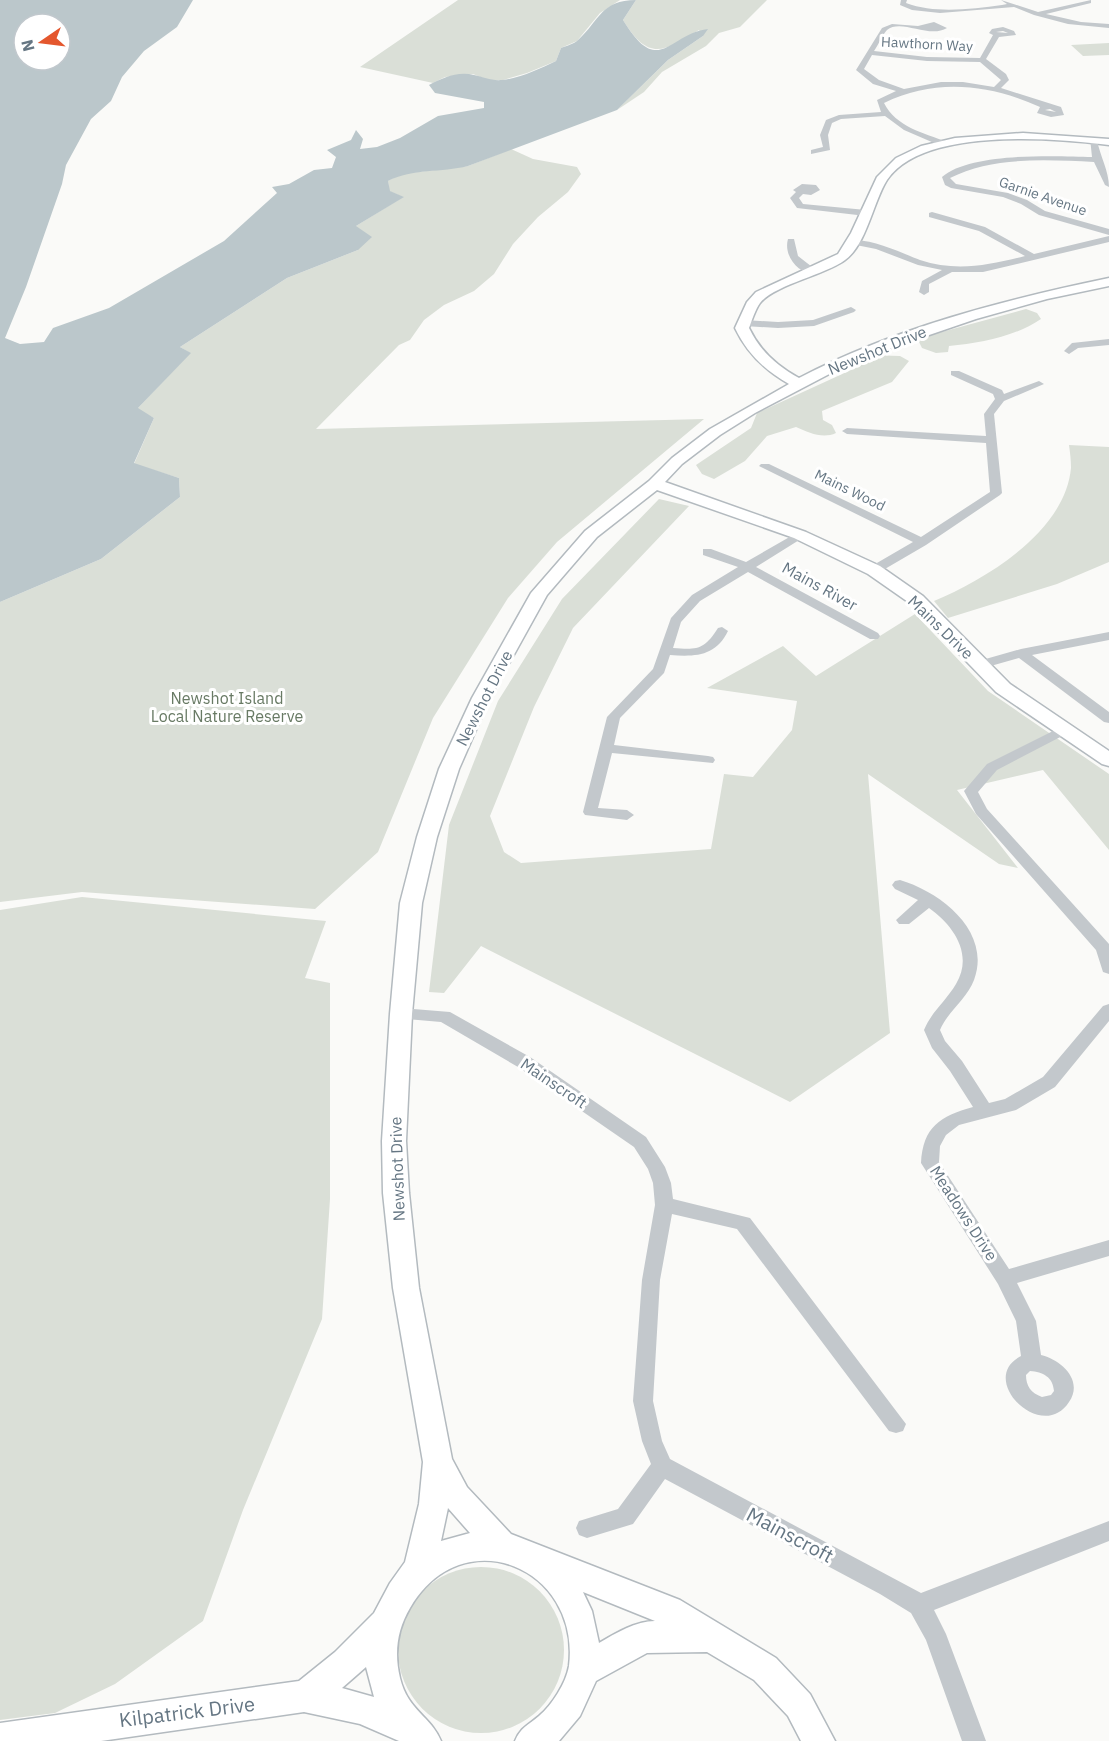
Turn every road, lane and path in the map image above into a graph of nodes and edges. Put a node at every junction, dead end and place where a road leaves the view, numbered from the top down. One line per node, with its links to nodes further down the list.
1 (904, 0): 4 (street)
2 (1002, 0): 4 (street)
3 (1087, 0): 5 (street)
4 (1014, 5): 5 (street)
5 (1035, 14): 6 (street)
6 (1109, 26)
7 (921, 27): 9 (street)
8 (997, 35): 10 (street)
9 (870, 53): 10 (street, Hawthorn Way); 12 (street)
10 (983, 60): 11 (street)
11 (996, 89): 12 (street); 13 (street)
12 (903, 91): 14 (street)
13 (1046, 107)
14 (884, 114): 17 (street); 18 (street)
15 (1093, 140): 16 (street); 17 (street); 19 (street)
16 (1109, 142)
17 (944, 144): 24 (street)
18 (814, 152)
19 (1097, 160): 20 (street); 23 (street, Garnie Avenue)
20 (1109, 185)
21 (801, 192): 24 (street)
22 (1026, 192): 23 (street)
23 (1012, 198): 26 (street, Garnie Avenue)
24 (866, 213): 29 (street)
25 (932, 215): 30 (street)
26 (1109, 232)
27 (1109, 238): 30 (street)
28 (790, 240): 32 (street)
29 (850, 243): 31 (street); 32 (street)
30 (1033, 257): 31 (street)
31 (950, 269): 34 (street)
32 (813, 272): 36 (street)
33 (1109, 282): 40 (street, Newshot Drive)
34 (924, 292)
35 (851, 310): 36 (street)
36 (744, 323): 40 (street)
37 (1109, 342): 38 (street)
38 (1069, 351)
39 (955, 373): 42 (street)
40 (799, 384): 46 (street, Newshot Drive)
41 (1040, 384): 42 (street)
42 (1000, 399): 44 (street)
43 (847, 431): 44 (street)
44 (991, 440): 48 (street)
45 (765, 466): 48 (street, Mains Wood)
46 (655, 484): 47 (street, Mains Drive); 69 (street, Newshot Drive)
47 (800, 535): 50 (street, Mains River); 51 (street, Mains Drive)
48 (922, 542): 51 (street)
49 (707, 552): 50 (street, Mains River)
50 (748, 567): 53 (street, Mains River); 55 (street, Mains River)
51 (874, 570): 57 (street, Mains Drive)
52 (722, 631): 55 (street)
53 (874, 636)
54 (1109, 636): 56 (street)
55 (666, 651): 60 (street, Mains River)
56 (1021, 653): 57 (street); 58 (street)
57 (980, 665): 59 (street, Mains Drive)
58 (1109, 719)
59 (1063, 730): 62 (street, Mains Drive); 67 (street)
60 (606, 748): 61 (street); 63 (street, Mains River)
61 (708, 760)
62 (1109, 760)
63 (627, 815)
64 (900, 885): 65 (street)
65 (930, 899): 66 (street); 70 (street)
66 (904, 920)
67 (1109, 968)
68 (1109, 1010): 70 (street, Meadows Drive)
69 (401, 1014): 71 (street, Mainscroft); 76 (street, Newshot Drive)
70 (984, 1110): 73 (street, Meadows Drive)
71 (664, 1205): 75 (street); 77 (street, Mainscroft)
72 (1109, 1248): 73 (street)
73 (1005, 1278): 74 (street, Meadows Drive)
74 (1032, 1362)
75 (896, 1424)
76 (438, 1462): 80 (street, Newshot Drive); 82 (street, Newshot Drive)
77 (662, 1466): 78 (street); 83 (street, Mainscroft)
78 (587, 1528)
79 (1109, 1530): 83 (street)
80 (502, 1546): 81 (street); 82 (street)
81 (535, 1558): 85 (street); 86 (street)
82 (419, 1569): 84 (street)
83 (919, 1605): 93 (street, Mainscroft)
84 (384, 1625): 87 (street, Kilpatrick Drive); 89 (street)
85 (708, 1636): 86 (street); 92 (street)
86 (584, 1670): 88 (street)
87 (304, 1696): 89 (street, Kilpatrick Drive); 90 (street, Kilpatrick Drive)
88 (556, 1731): 91 (street)
89 (416, 1735)
90 (0, 1739)
91 (531, 1741)
92 (819, 1741)
93 (974, 1741)

